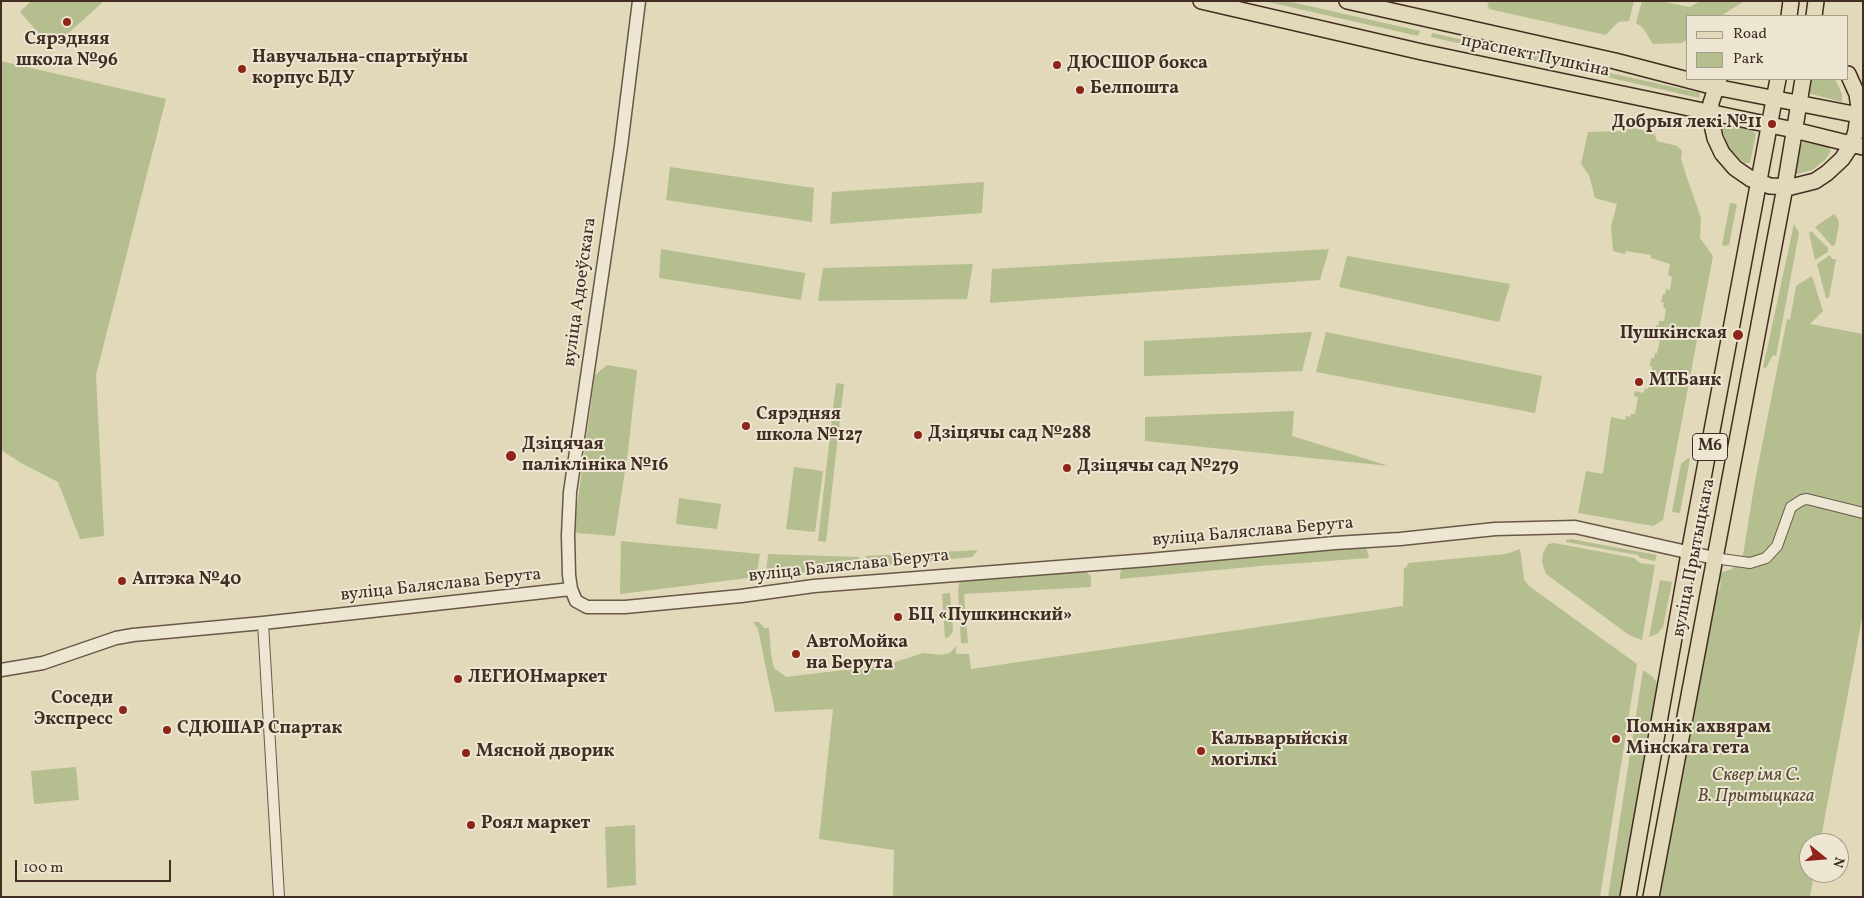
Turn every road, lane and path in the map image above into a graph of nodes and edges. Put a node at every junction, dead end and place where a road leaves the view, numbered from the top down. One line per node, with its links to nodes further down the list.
1 (639, 1): 26 (street, вуліца Адоеўскага)
2 (1200, 1): 16 (main road, праспект Пушкіна)
3 (1347, 1): 8 (main road, праспект Пушкіна)
4 (1791, 1): 6 (main road)
5 (1816, 1): 7 (main road)
6 (1788, 15)
7 (1814, 15)
8 (1686, 76)
9 (1849, 76): 17 (main road)
10 (1703, 80): 13 (main road, праспект Пушкіна)
11 (1778, 80): 14 (main road, вуліца Прытыцкага / М6)
12 (1803, 80): 15 (main road, вуліца Прытыцкага / М6)
13 (1717, 83): 14 (main road, праспект Пушкіна); 16 (main road)
14 (1774, 99): 15 (main road, праспект Пушкіна); 18 (main road, вуліца Прытыцкага / М6)
15 (1798, 103): 17 (main road, праспект Пушкіна); 19 (main road, вуліца Прытыцкага / М6)
16 (1711, 112): 18 (main road, праспект Пушкіна); 21 (main road)
17 (1861, 116): 20 (main road)
18 (1770, 124): 19 (main road, праспект Пушкіна); 21 (main road, вуліца Прытыцкага / М6)
19 (1794, 130): 20 (main road, праспект Пушкіна); 22 (main road, вуліца Прытыцкага / М6)
20 (1857, 146): 22 (main road)
21 (1759, 182): 22 (main road); 24 (main road, вуліца Прытыцкага / М6)
22 (1785, 187): 25 (main road, вуліца Прытыцкага / М6)
23 (1863, 513): 25 (street)
24 (1689, 553): 25 (street, вуліца Баляслава Берута); 26 (street, вуліца Баляслава Берута); 30 (main road, вуліца Прытыцкага / М6)
25 (1714, 558): 31 (main road, вуліца Прытыцкага / М6)
26 (571, 588): 27 (street, вуліца Баляслава Берута)
27 (263, 624): 28 (street, вуліца Баляслава Берута); 29 (street)
28 (1, 670)
29 (279, 897)
30 (1628, 897)
31 (1651, 897)

